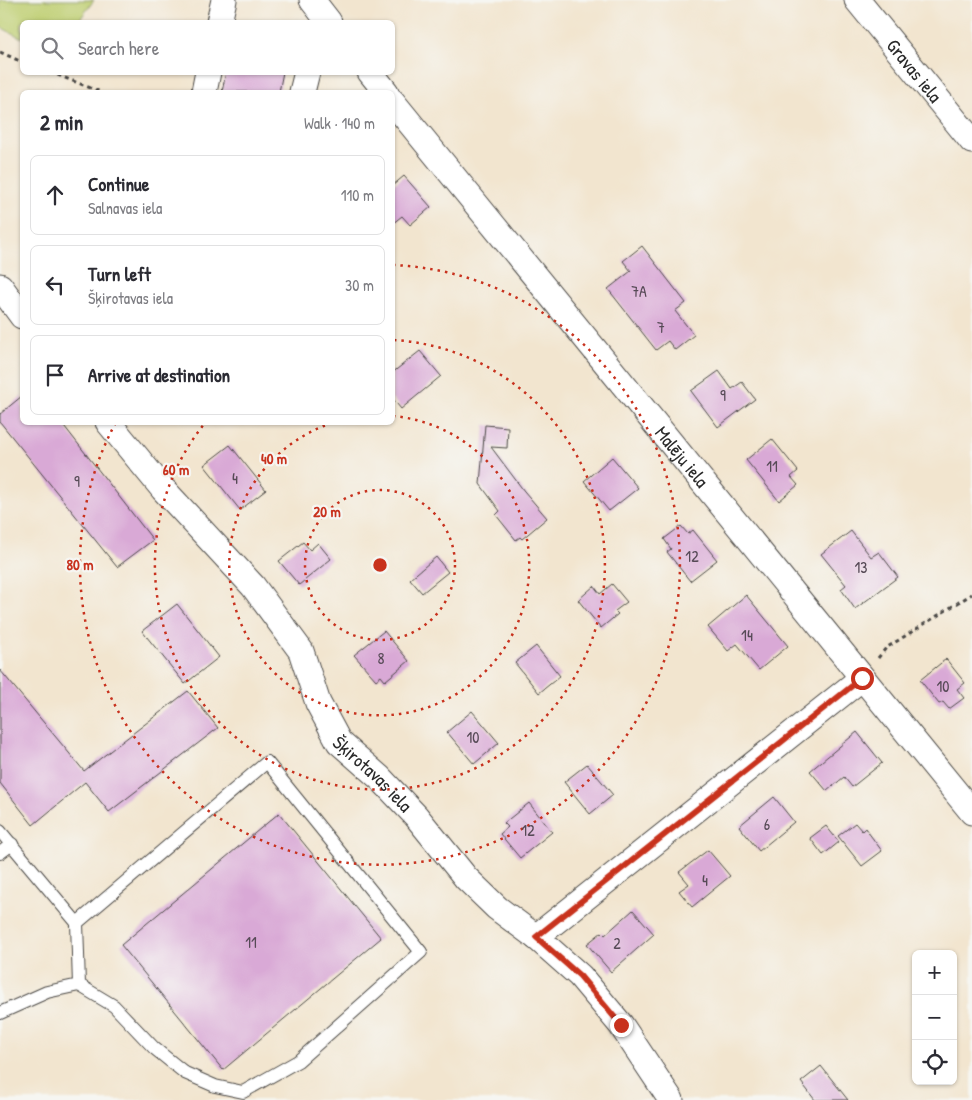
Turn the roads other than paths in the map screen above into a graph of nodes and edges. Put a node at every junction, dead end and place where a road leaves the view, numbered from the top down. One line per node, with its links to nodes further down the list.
1 (224, 0): 4 (street)
2 (312, 0): 5 (street)
3 (857, 0): 13 (street, Gravas iela)
4 (219, 20)
5 (327, 20)
6 (207, 75): 9 (street)
7 (306, 75): 10 (street)
8 (372, 75): 11 (street)
9 (204, 90)
10 (302, 90)
11 (384, 90)
12 (395, 105): 17 (street, Malēju iela)
13 (972, 141)
14 (0, 286): 15 (street)
15 (20, 313)
16 (110, 425): 23 (street, Šķirotavas iela)
17 (862, 678): 18 (street, Malēju iela); 23 (street)
18 (972, 812)
19 (0, 831): 20 (lane)
20 (12, 844): 21 (lane); 22 (lane)
21 (0, 853)
22 (77, 923): 24 (lane); 24 (lane)
23 (536, 937): 26 (street, Šķirotavas iela)
24 (80, 985): 25 (lane)
25 (0, 1013)
26 (671, 1100)

